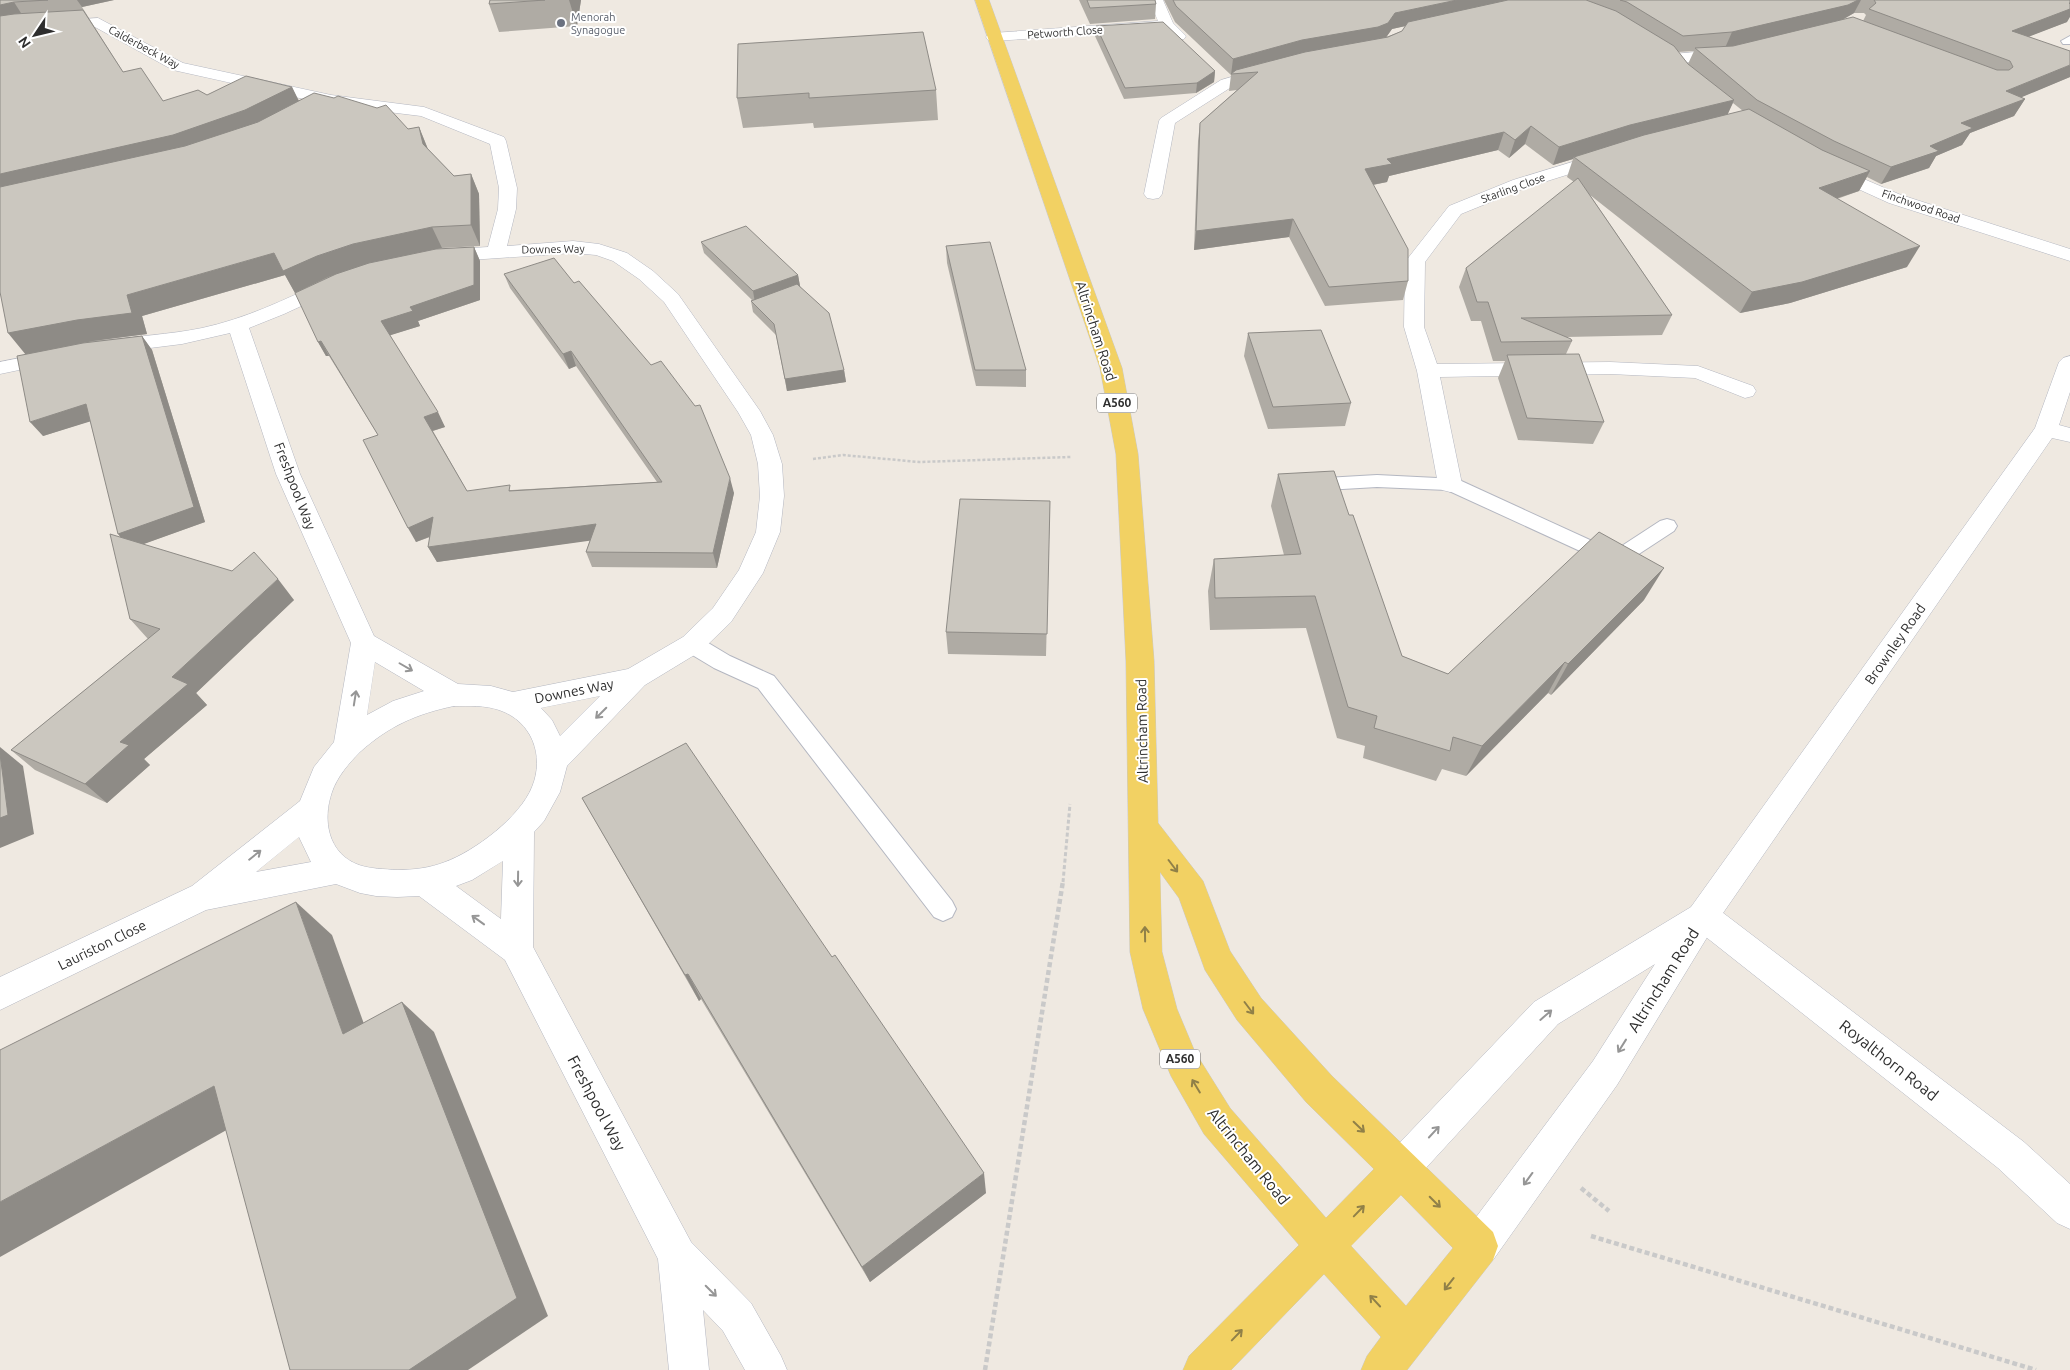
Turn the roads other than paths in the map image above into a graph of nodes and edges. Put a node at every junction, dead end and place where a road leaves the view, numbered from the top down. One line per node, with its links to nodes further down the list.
1 (982, 0): 5 (main road, Altrincham Road / A560)
2 (1156, 0): 3 (street)
3 (1167, 25): 5 (street, Petworth Close); 6 (street)
4 (0, 32): 14 (street, Calderbeck Way)
5 (993, 37): 40 (main road, Altrincham Road / A560)
6 (1187, 44)
7 (1657, 49): 9 (street)
8 (1743, 51): 9 (street)
9 (1673, 59): 12 (street)
10 (1282, 68): 13 (street)
11 (1213, 70): 13 (street)
12 (1688, 77)
13 (1226, 83): 18 (street)
14 (331, 100): 15 (street); 19 (street, Calderbeck Way)
15 (305, 113)
16 (1620, 152): 26 (street, Starling Close)
17 (1818, 164): 20 (street, Finchwood Road)
18 (1153, 194)
19 (496, 251): 21 (street, Downes Way); 33 (street, Downes Way)
20 (2070, 255)
21 (423, 259)
22 (345, 280): 23 (street)
23 (237, 324): 25 (street); 32 (street, Freshpool Way)
24 (2070, 362): 28 (street, Brownley Road)
25 (0, 368)
26 (1428, 371): 27 (street); 29 (street, Starling Close)
27 (1745, 390)
28 (2058, 432): 46 (street, Brownley Road)
29 (1450, 484): 30 (lane); 31 (lane)
30 (1290, 486)
31 (1668, 526)
32 (364, 642): 35 (street, one-way to 35); 37 (street, one-way to 32)
33 (692, 644): 34 (street, Downes Way); 45 (lane)
34 (635, 678): 36 (street, Downes Way); 38 (street, Downes Way, one-way to 38)
35 (454, 695): 36 (street); 37 (street)
36 (513, 703): 38 (street)
37 (348, 746): 39 (street)
38 (552, 762): 41 (street)
39 (312, 809): 42 (street); 44 (street, Lauriston Close, one-way to 39)
40 (1144, 826): 49 (main road, one-way to 49); 51 (main road, Altrincham Road / A560, one-way to 40)
41 (519, 830): 43 (street); 47 (street, Freshpool Way, one-way to 47)
42 (338, 870): 43 (street); 44 (street, Lauriston Close)
43 (425, 882): 47 (street, Freshpool Way, one-way to 43)
44 (203, 896): 48 (street, Lauriston Close)
45 (943, 909)
46 (1703, 916): 49 (street, Altrincham Road, one-way to 46); 50 (street, Royalthorn Road); 52 (street, Altrincham Road, one-way to 52)
47 (517, 949): 53 (street, Freshpool Way)
48 (0, 994)
49 (1401, 1168): 51 (main road, Altrincham Road, one-way to 49); 52 (main road, one-way to 52)
50 (2070, 1210)
51 (1325, 1246): 54 (main road, Altrincham Road / A560, one-way to 51); 57 (main road, Altrincham Road, one-way to 51)
52 (1479, 1246): 54 (main road, Altrincham Road, one-way to 54)
53 (677, 1256): 55 (street, Freshpool Way); 56 (street, Freshpool Way, one-way to 56)
54 (1408, 1336): 58 (main road, Altrincham Road)
55 (690, 1370)
56 (767, 1370)
57 (1203, 1370)
58 (1382, 1370)

